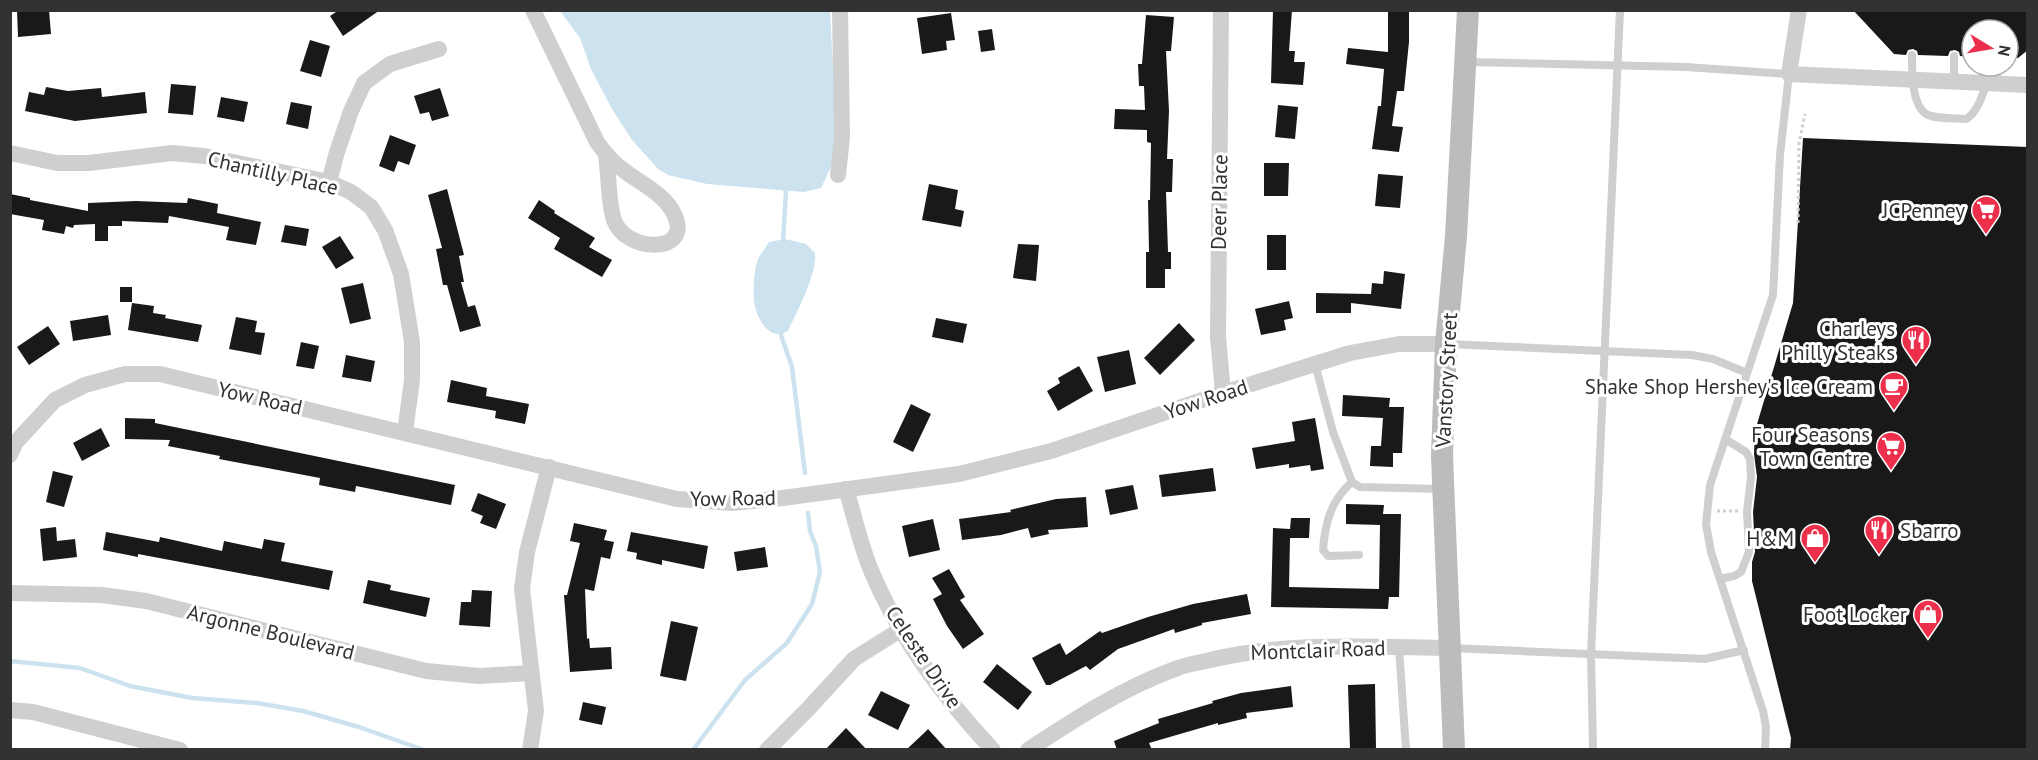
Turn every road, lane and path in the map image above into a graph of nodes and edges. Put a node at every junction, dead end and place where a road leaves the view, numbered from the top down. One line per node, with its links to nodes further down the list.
1 (533, 10): 20 (street)
2 (840, 10): 21 (street)
3 (1221, 10): 28 (street, Deer Place)
4 (1468, 10): 10 (street, Vanstory Street)
5 (1620, 10): 11 (lane)
6 (1799, 10): 12 (street)
7 (439, 49): 22 (street)
8 (1912, 55): 14 (lane)
9 (1954, 56): 15 (lane)
10 (1465, 62): 11 (lane); 24 (street, Vanstory Street)
11 (1618, 66): 12 (lane); 25 (lane)
12 (1789, 74): 14 (street); 27 (lane)
13 (1993, 78): 16 (lane)
14 (1912, 80): 15 (street); 16 (lane)
15 (1954, 82): 16 (street)
16 (1992, 83): 17 (street)
17 (2028, 85)
18 (1805, 114): 23 (path)
19 (10, 153): 22 (street, Chantilly Place)
20 (606, 156): 20 (street)
21 (838, 175)
22 (329, 182): 29 (street, Chantilly Place)
23 (1798, 223)
24 (1446, 344): 25 (lane); 26 (street, Yow Road); 35 (street, Vanstory Street)
25 (1604, 351): 27 (lane); 45 (lane)
26 (1315, 364): 28 (street, Yow Road); 33 (lane)
27 (1747, 373): 30 (lane)
28 (1223, 393): 34 (street, Yow Road)
29 (405, 432): 31 (street, Yow Road); 32 (street, Yow Road)
30 (1725, 440): 36 (lane); 37 (lane)
31 (10, 456)
32 (549, 467): 34 (street, Yow Road); 46 (street)
33 (1352, 482): 35 (lane); 38 (lane)
34 (846, 489): 41 (street, Celeste Drive)
35 (1444, 489): 43 (street, Vanstory Street)
36 (1706, 511): 37 (path); 39 (lane)
37 (1747, 512): 39 (lane)
38 (1359, 555)
39 (1720, 579): 44 (lane)
40 (10, 593): 46 (street, Argonne Boulevard)
41 (900, 630): 50 (street); 51 (street, Celeste Drive)
42 (1399, 647): 43 (street, Montclair Road); 52 (street, Montclair Road); 53 (lane)
43 (1451, 648): 45 (lane); 54 (street, Vanstory Street)
44 (1744, 650): 45 (lane); 56 (lane)
45 (1591, 654): 55 (lane)
46 (531, 673): 49 (street)
47 (10, 710): 48 (street)
48 (180, 750)
49 (530, 750)
50 (767, 750)
51 (993, 750)
52 (1028, 750)
53 (1406, 750)
54 (1454, 750)
55 (1593, 750)
56 (1765, 750)

